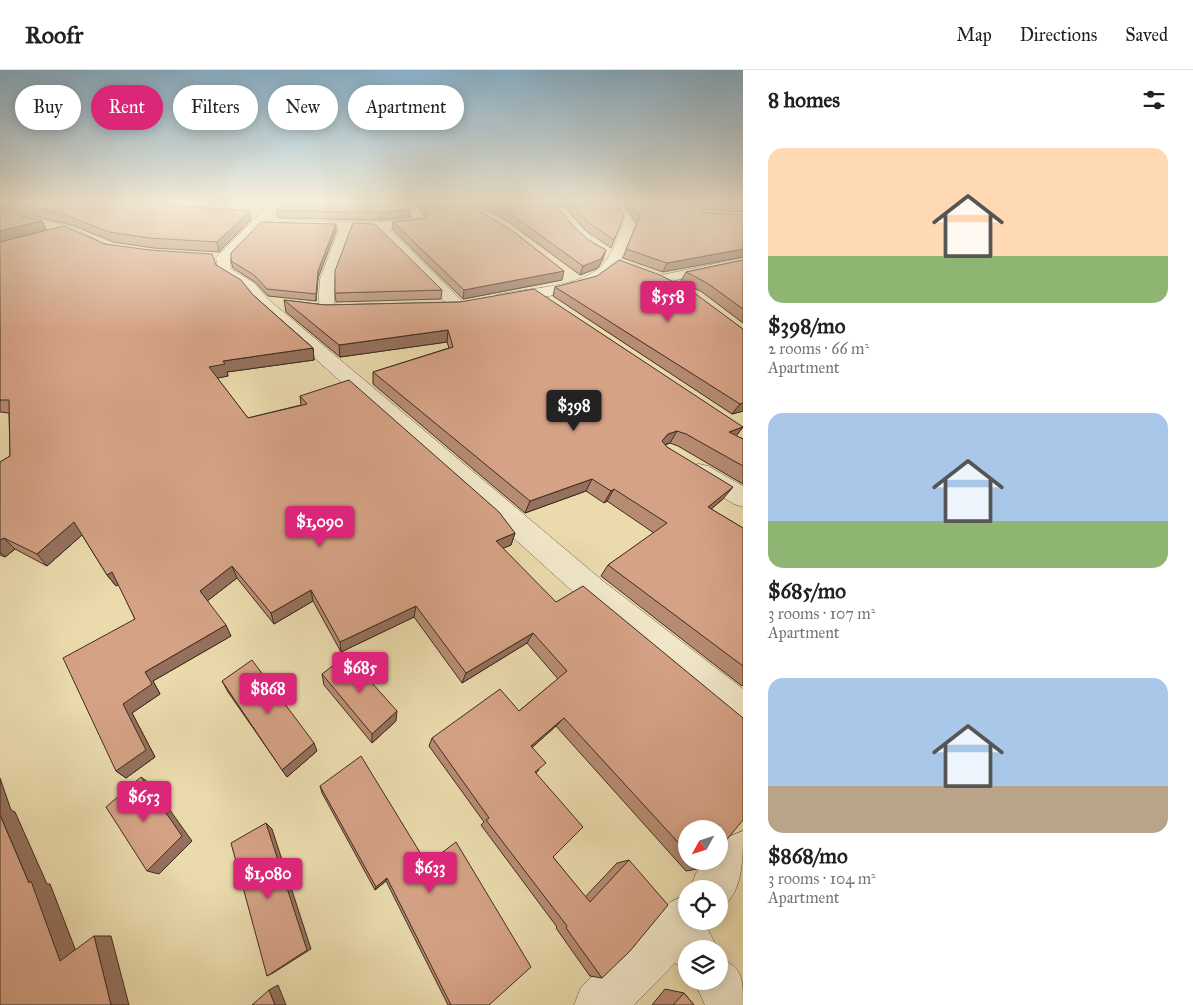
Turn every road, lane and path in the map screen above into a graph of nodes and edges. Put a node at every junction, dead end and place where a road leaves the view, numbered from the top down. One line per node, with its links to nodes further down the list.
1 (104, 246): 7 (street)
2 (235, 246): 10 (street)
3 (339, 246): 25 (street)
4 (398, 246): 22 (street)
5 (595, 246): 8 (street)
6 (612, 246): 8 (street)
7 (109, 248)
8 (605, 254): 12 (street); 16 (street)
9 (205, 257): 10 (street)
10 (223, 258): 19 (street)
11 (743, 262): 15 (street)
12 (630, 268)
13 (563, 272): 16 (street)
14 (646, 273): 15 (street)
15 (662, 279): 17 (street)
16 (578, 283): 18 (street)
17 (679, 288)
18 (535, 293): 22 (street); 26 (street)
19 (262, 302): 20 (street); 29 (street)
20 (289, 305)
21 (439, 306): 22 (street)
22 (458, 306)
23 (308, 307): 25 (street)
24 (345, 308): 25 (street)
25 (326, 309)
26 (559, 309)
27 (677, 458): 28 (street)
28 (743, 498)
29 (743, 712)
30 (743, 852): 31 (street)
31 (720, 880)
32 (686, 932): 34 (street)
33 (725, 990): 35 (street)
34 (599, 1005)
35 (736, 1005)

